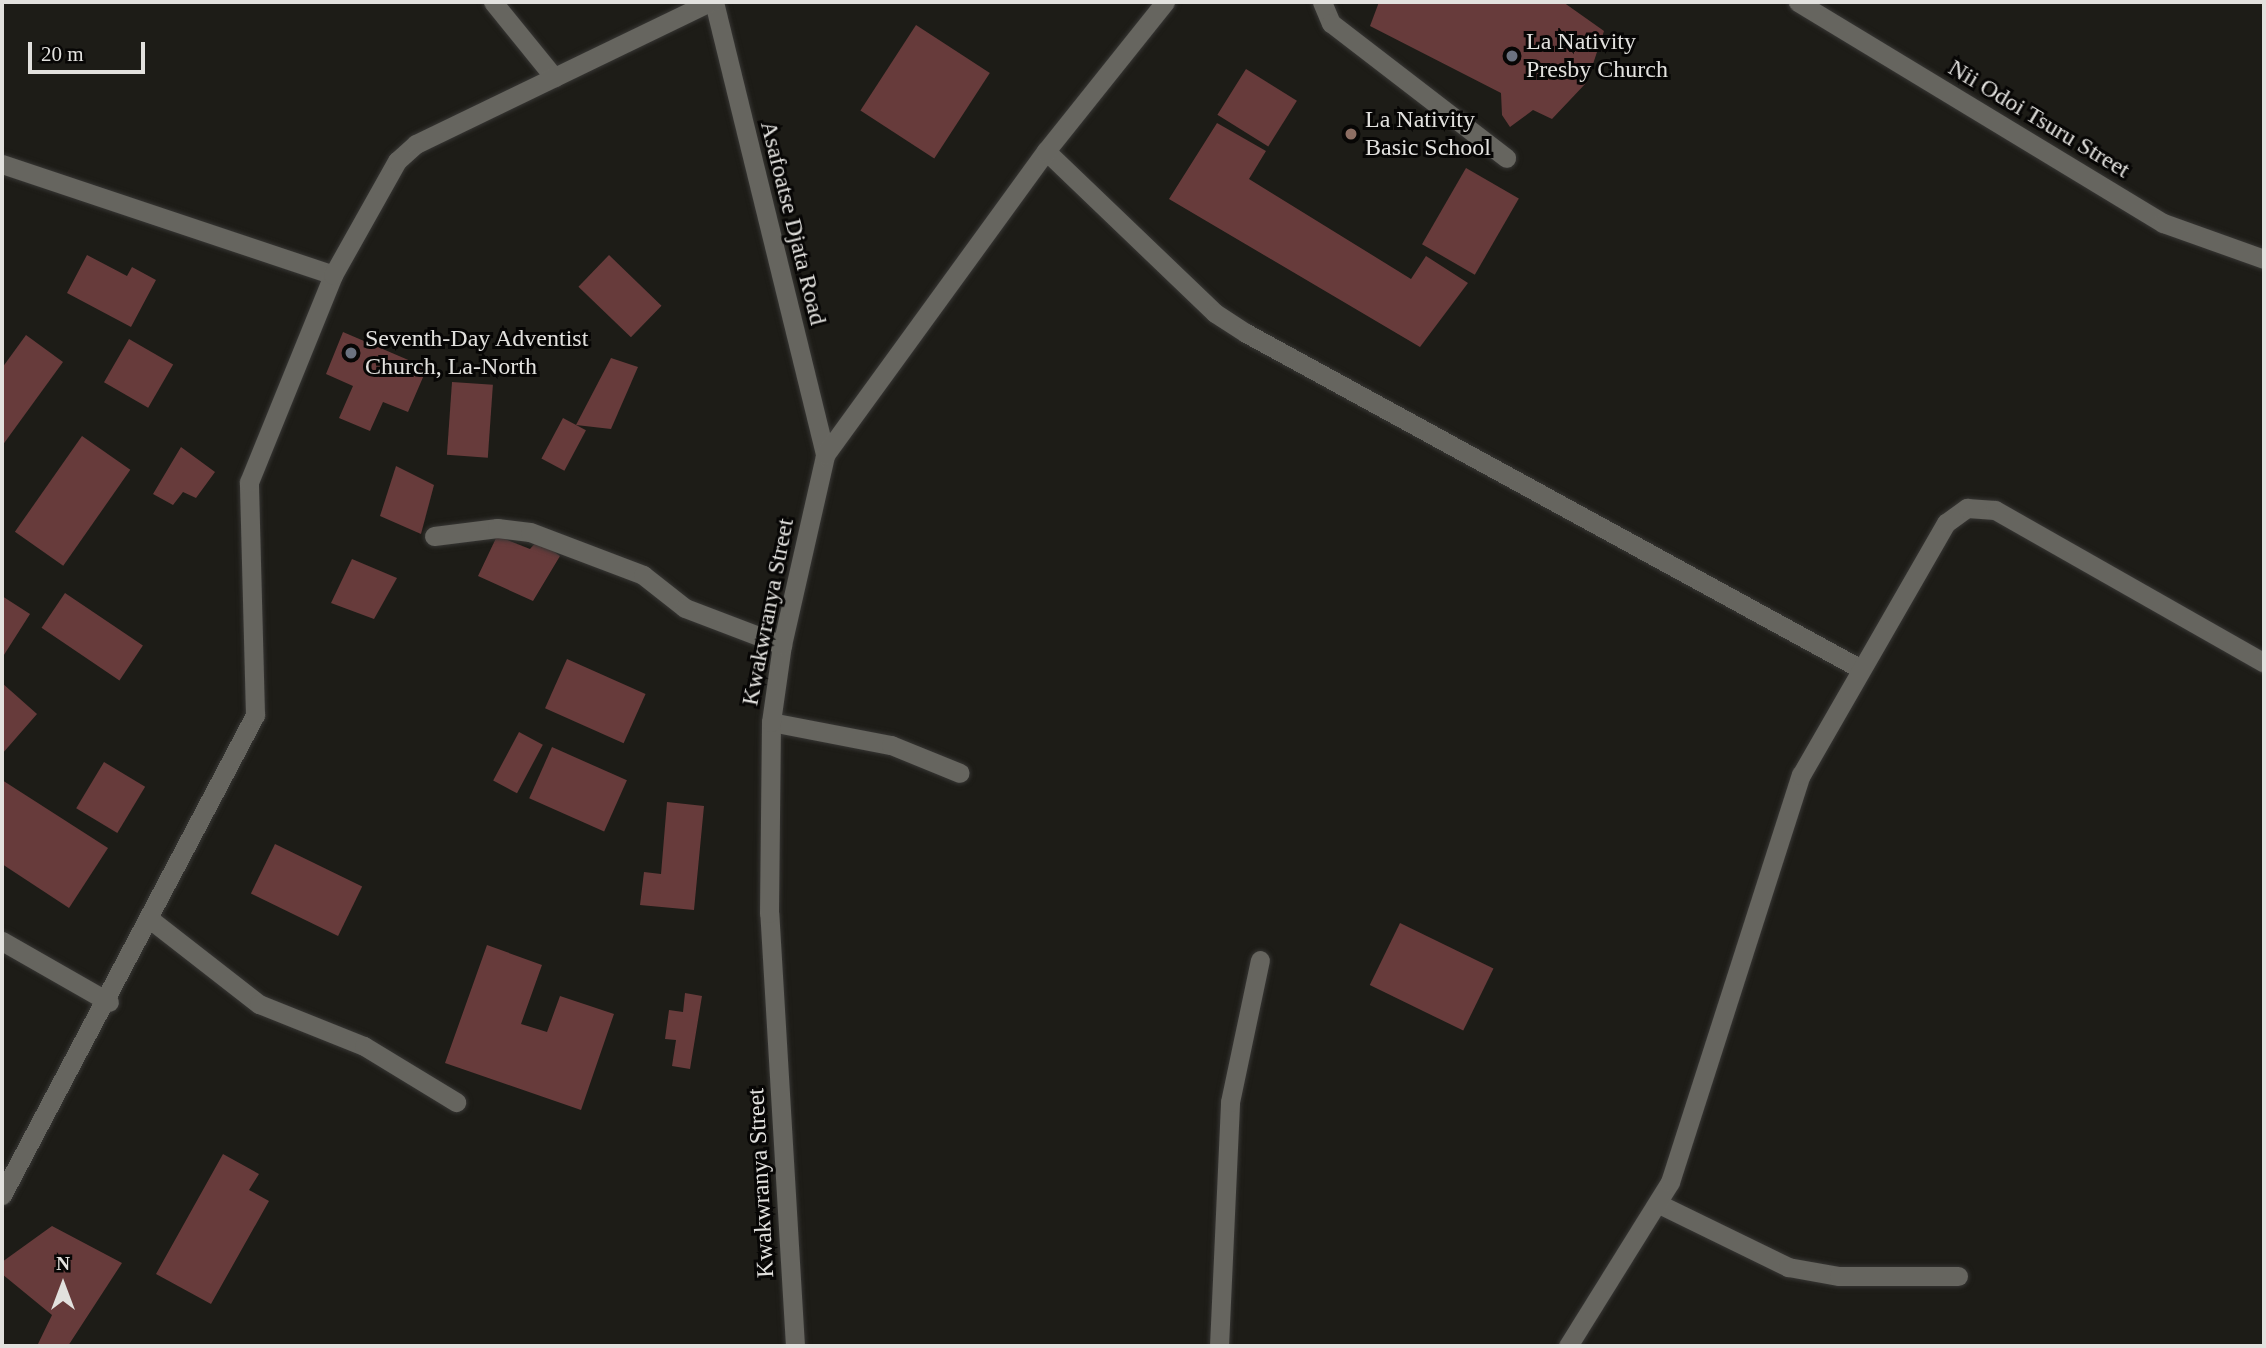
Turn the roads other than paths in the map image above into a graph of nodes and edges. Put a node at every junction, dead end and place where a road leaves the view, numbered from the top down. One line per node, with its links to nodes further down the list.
1 (493, 2): 6 (street)
2 (712, 2): 6 (street); 12 (street, Asafoatse Djata Road)
3 (1165, 2): 7 (street, Kwakwranya Street)
4 (1322, 2): 8 (street)
5 (1798, 2): 10 (street, Nii Odoi Tsuru Street)
6 (554, 77): 11 (street)
7 (1046, 151): 12 (street, Kwakwranya Street); 16 (street)
8 (1506, 158)
9 (2, 164): 11 (street)
10 (2264, 259)
11 (333, 275): 19 (street)
12 (825, 455): 14 (street, Kwakwranya Street)
13 (433, 536): 14 (street)
14 (782, 645): 17 (street, Kwakwranya Street)
15 (2264, 663): 16 (street)
16 (1861, 669): 25 (street)
17 (771, 722): 18 (street); 27 (street, Kwakwranya Street)
18 (960, 773)
19 (150, 920): 22 (street); 23 (street)
20 (2, 941): 22 (street)
21 (1260, 960): 28 (street)
22 (109, 1002): 24 (street)
23 (456, 1102)
24 (2, 1195)
25 (1659, 1204): 26 (street); 29 (street)
26 (1958, 1276)
27 (795, 1346)
28 (1219, 1346)
29 (1568, 1346)

